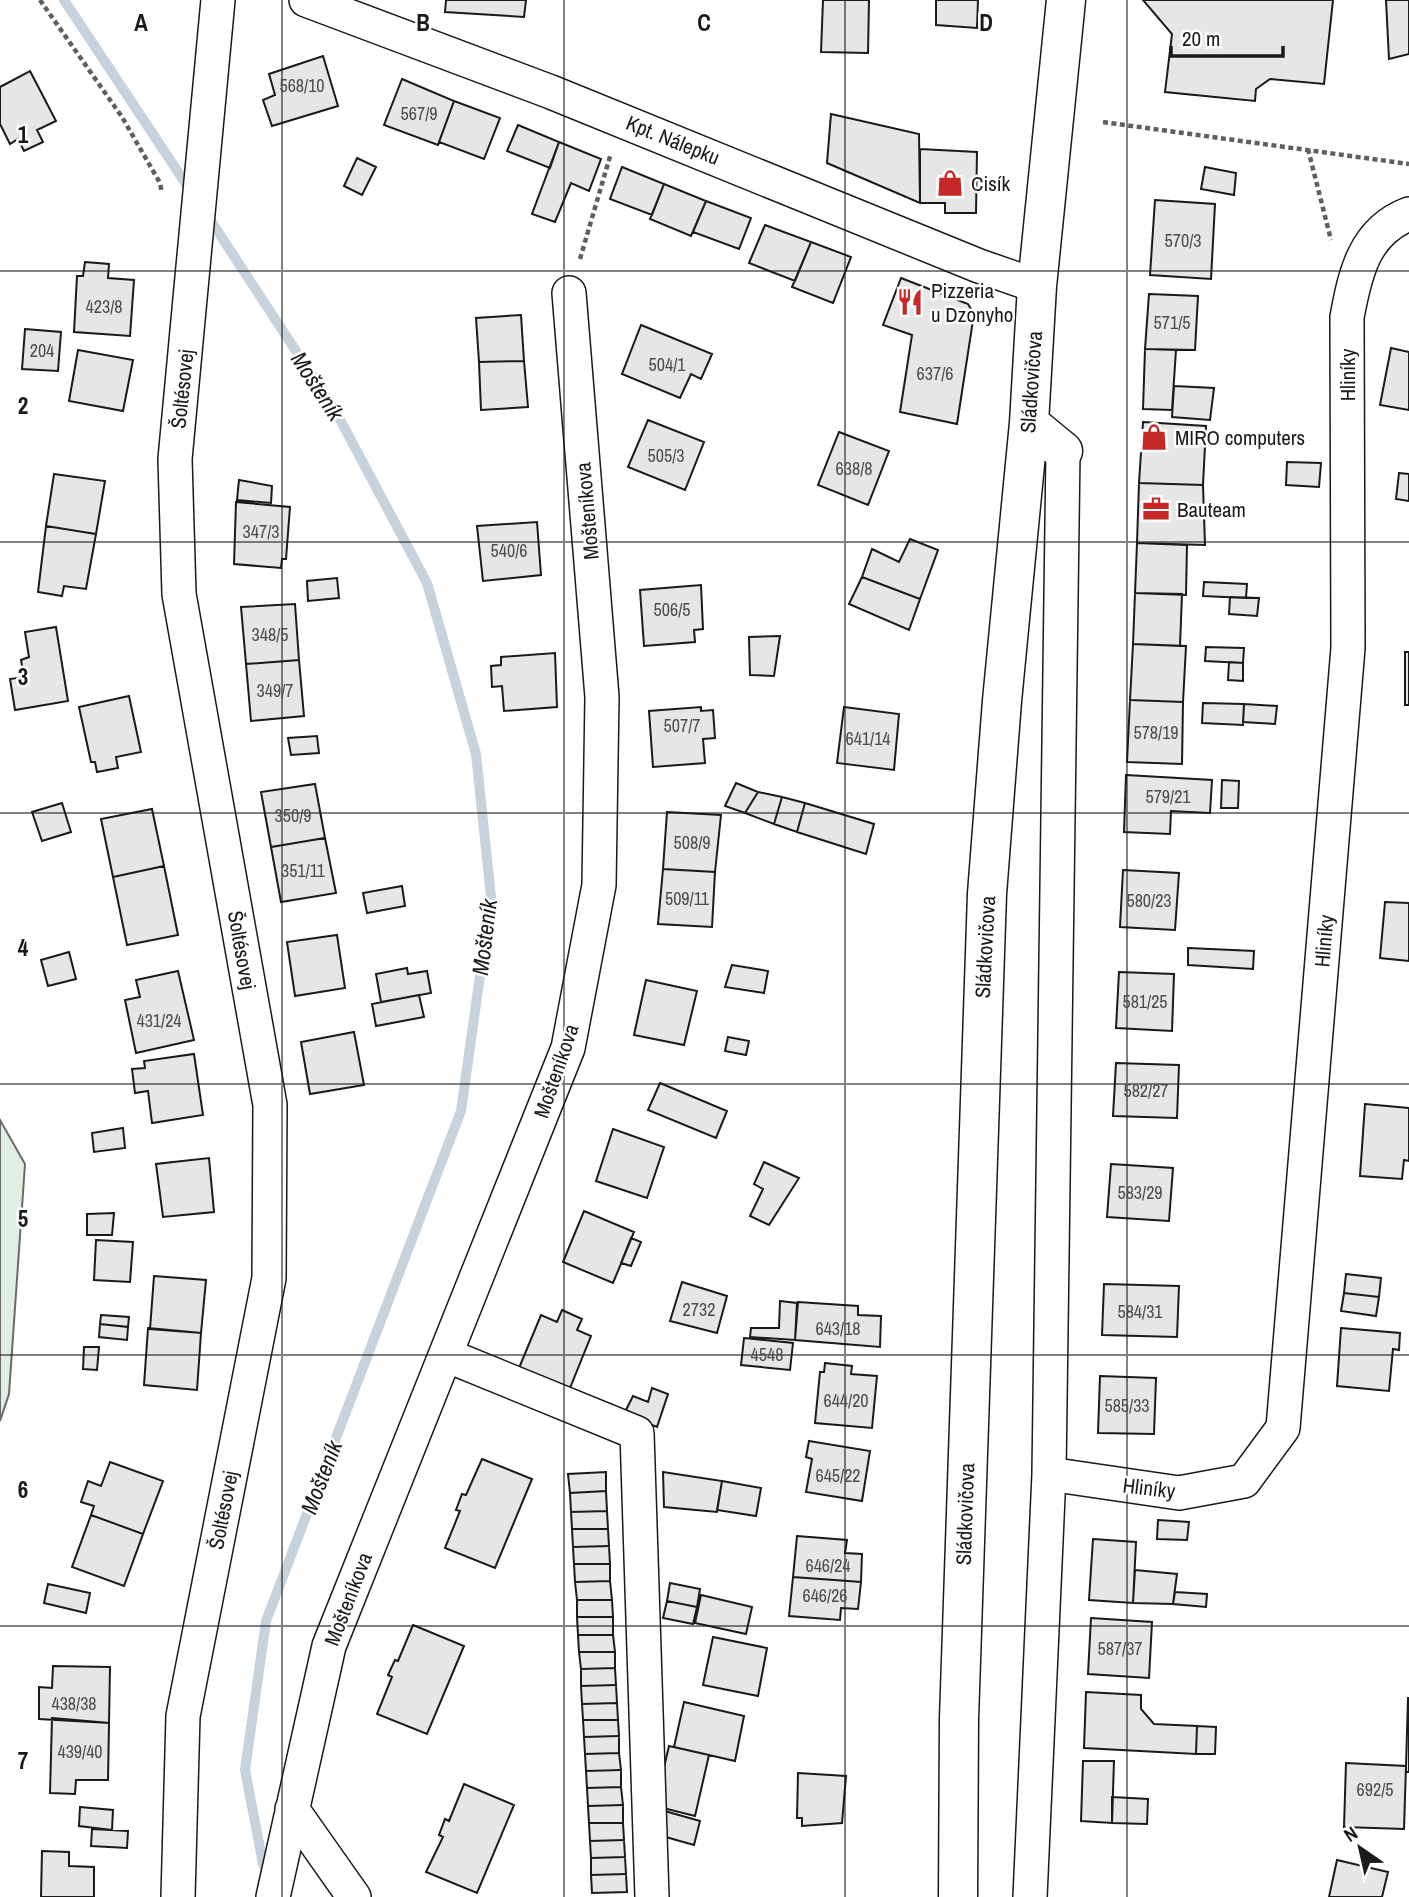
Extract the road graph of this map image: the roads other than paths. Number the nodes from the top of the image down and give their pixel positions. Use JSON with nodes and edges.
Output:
{"nodes":[{"id":1,"x":218,"y":0,"type":"edge"},
{"id":2,"x":306,"y":0,"type":"edge"},
{"id":3,"x":1066,"y":0,"type":"edge"},
{"id":4,"x":1409,"y":214,"type":"edge"},
{"id":5,"x":1037,"y":286,"type":"junction"},
{"id":6,"x":569,"y":293,"type":"road end"},
{"id":7,"x":1029,"y":423,"type":"junction"},
{"id":8,"x":1063,"y":451,"type":"joint"},
{"id":9,"x":446,"y":1354,"type":"junction"},
{"id":10,"x":1049,"y":1474,"type":"junction"},
{"id":11,"x":292,"y":1809,"type":"junction"},
{"id":12,"x":178,"y":1897,"type":"edge"},
{"id":13,"x":273,"y":1897,"type":"edge"},
{"id":14,"x":354,"y":1897,"type":"edge"},
{"id":15,"x":652,"y":1897,"type":"edge"},
{"id":16,"x":958,"y":1897,"type":"edge"},
{"id":17,"x":1030,"y":1897,"type":"edge"}],
"edges":[{"from":1,"to":12,"type":"street","name":"Šoltésovej"},
{"from":2,"to":5,"type":"street","name":"Kpt. Nálepku"},
{"from":3,"to":5,"type":"main road","name":"Sládkovičova"},
{"from":4,"to":10,"type":"street","name":"Hliníky"},
{"from":5,"to":7,"type":"main road","name":"Sládkovičova"},
{"from":6,"to":9,"type":"street","name":"Mošteníkova"},
{"from":7,"to":8,"type":"main road"},
{"from":7,"to":16,"type":"main road","name":"Sládkovičova"},
{"from":8,"to":10,"type":"street","name":"Sládkovičova"},
{"from":9,"to":11,"type":"street","name":"Mošteníkova"},
{"from":9,"to":15,"type":"street"},
{"from":10,"to":17,"type":"street","name":"Sládkovičova"},
{"from":11,"to":13,"type":"street","name":"Mošteníkova"},
{"from":11,"to":14,"type":"street"}]}
